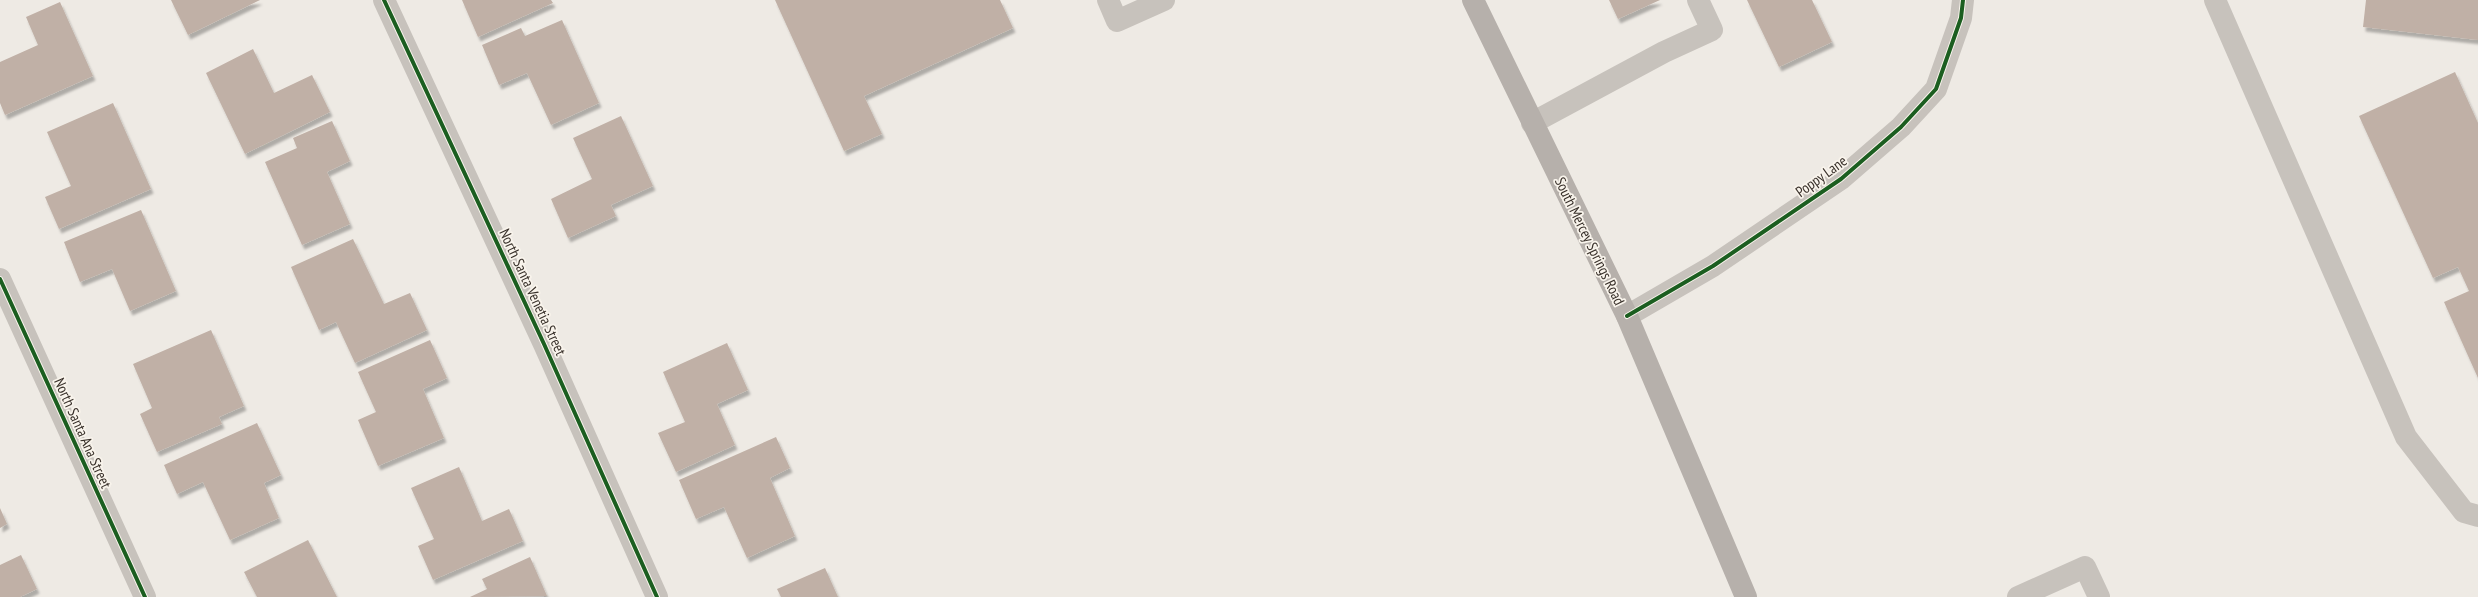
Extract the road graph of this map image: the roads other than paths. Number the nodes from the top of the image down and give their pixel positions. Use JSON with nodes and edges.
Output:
{"nodes":[{"id":1,"x":384,"y":0,"type":"edge"},
{"id":2,"x":1108,"y":0,"type":"edge"},
{"id":3,"x":1164,"y":0,"type":"edge"},
{"id":4,"x":1473,"y":0,"type":"edge"},
{"id":5,"x":1698,"y":0,"type":"edge"},
{"id":6,"x":1963,"y":0,"type":"edge"},
{"id":7,"x":2215,"y":0,"type":"edge"},
{"id":8,"x":1532,"y":123,"type":"junction"},
{"id":9,"x":0,"y":279,"type":"edge"},
{"id":10,"x":1627,"y":316,"type":"junction"},
{"id":11,"x":2478,"y":516,"type":"edge"},
{"id":12,"x":145,"y":597,"type":"edge"},
{"id":13,"x":657,"y":597,"type":"edge"},
{"id":14,"x":1746,"y":597,"type":"edge"},
{"id":15,"x":2018,"y":597,"type":"edge"},
{"id":16,"x":2099,"y":597,"type":"edge"}],
"edges":[{"from":1,"to":13,"type":"street","name":"North Santa Venetia Street"},
{"from":2,"to":3,"type":"street"},
{"from":4,"to":8,"type":"main road","name":"South Mercey Springs Road"},
{"from":5,"to":8,"type":"street"},
{"from":6,"to":10,"type":"street","name":"Poppy Lane"},
{"from":7,"to":11,"type":"street"},
{"from":8,"to":10,"type":"main road","name":"South Mercey Springs Road"},
{"from":9,"to":12,"type":"street","name":"North Santa Ana Street"},
{"from":10,"to":14,"type":"main road","name":"South Mercey Springs Road"},
{"from":15,"to":16,"type":"street"}]}
